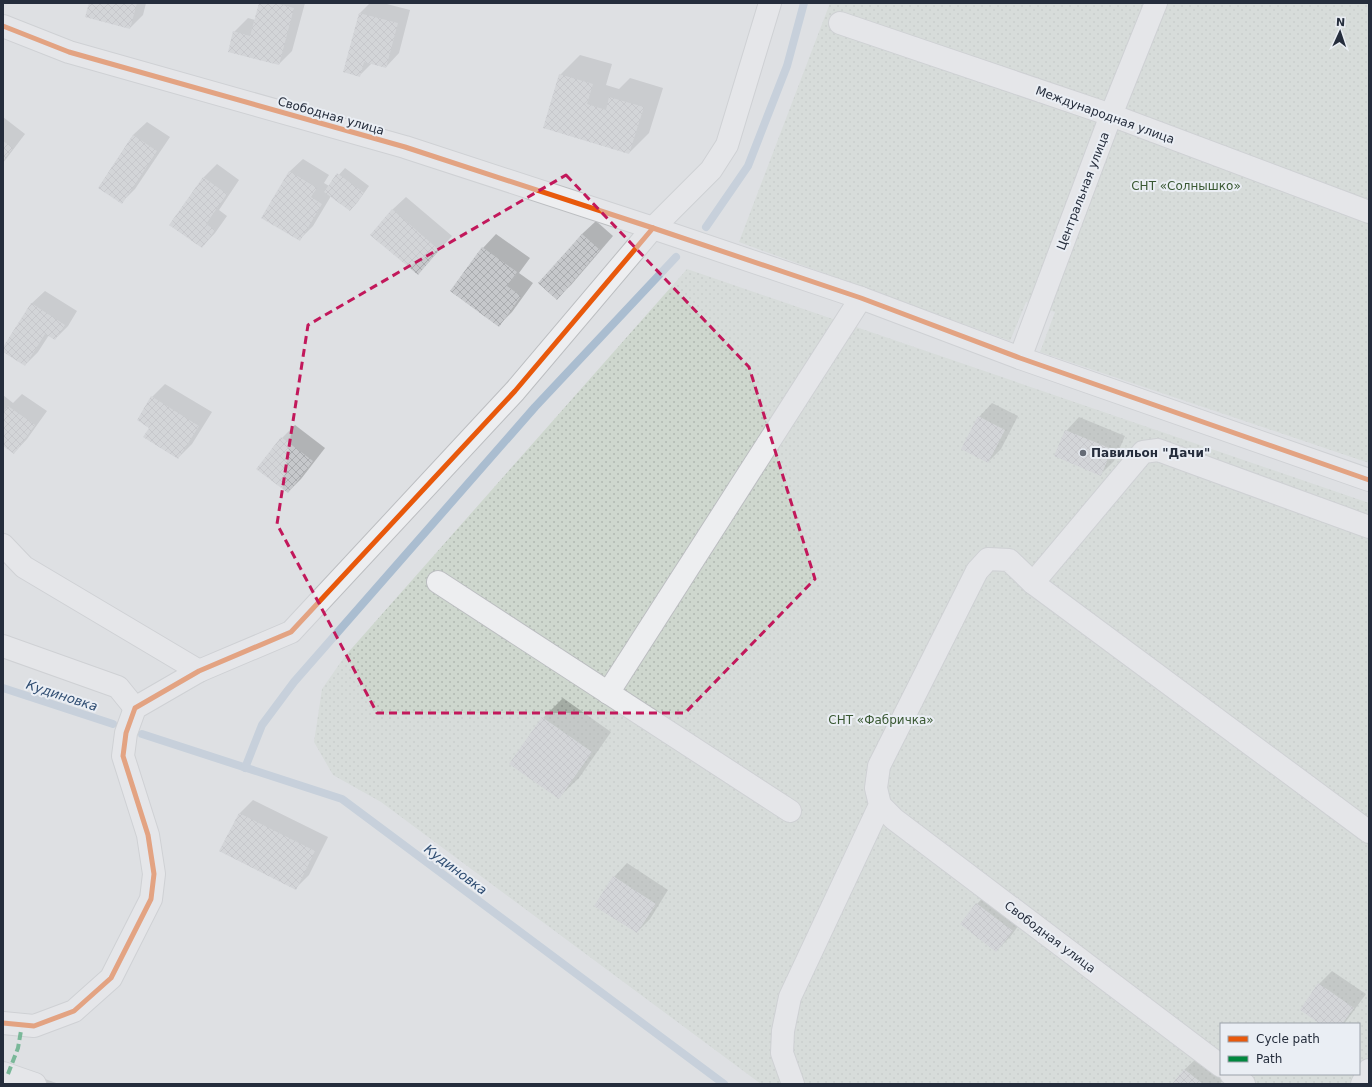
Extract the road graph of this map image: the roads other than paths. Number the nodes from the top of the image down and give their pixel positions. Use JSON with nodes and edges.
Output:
{"nodes":[{"id":1,"x":770,"y":3,"type":"edge"},
{"id":2,"x":1156,"y":3,"type":"edge"},
{"id":3,"x":840,"y":23,"type":"dead end"},
{"id":4,"x":3,"y":26,"type":"edge"},
{"id":5,"x":1111,"y":115,"type":"junction"},
{"id":6,"x":1369,"y":212,"type":"edge"},
{"id":7,"x":653,"y":228,"type":"junction"},
{"id":8,"x":861,"y":298,"type":"junction"},
{"id":9,"x":1020,"y":358,"type":"junction"},
{"id":10,"x":1369,"y":480,"type":"edge"},
{"id":11,"x":1369,"y":527,"type":"edge"},
{"id":12,"x":3,"y":545,"type":"edge"},
{"id":13,"x":438,"y":582,"type":"dead end"},
{"id":14,"x":1033,"y":583,"type":"junction"},
{"id":15,"x":3,"y":646,"type":"edge"},
{"id":16,"x":199,"y":671,"type":"junction"},
{"id":17,"x":608,"y":693,"type":"junction"},
{"id":18,"x":135,"y":708,"type":"junction"},
{"id":19,"x":880,"y":805,"type":"junction"},
{"id":20,"x":790,"y":811,"type":"dead end"},
{"id":21,"x":1369,"y":832,"type":"edge"},
{"id":22,"x":3,"y":1023,"type":"edge"},
{"id":23,"x":1220,"y":1065,"type":"edge"},
{"id":24,"x":1369,"y":1070,"type":"edge"},
{"id":25,"x":3,"y":1073,"type":"edge"},
{"id":26,"x":1232,"y":1075,"type":"edge"},
{"id":27,"x":35,"y":1084,"type":"edge"},
{"id":28,"x":792,"y":1084,"type":"edge"},
{"id":29,"x":1244,"y":1084,"type":"edge"},
{"id":30,"x":1362,"y":1084,"type":"edge"}],
"edges":[{"from":1,"to":7,"type":"street"},
{"from":2,"to":5,"type":"street","name":"Центральная улица"},
{"from":3,"to":5,"type":"street","name":"Международная улица"},
{"from":4,"to":7,"type":"street","name":"Свободная улица"},
{"from":5,"to":6,"type":"street","name":"Международная улица"},
{"from":5,"to":9,"type":"street","name":"Центральная улица"},
{"from":7,"to":8,"type":"street","name":"Свободная улица"},
{"from":7,"to":16,"type":"street"},
{"from":8,"to":9,"type":"street","name":"Свободная улица"},
{"from":8,"to":17,"type":"street"},
{"from":9,"to":10,"type":"street","name":"Свободная улица"},
{"from":11,"to":14,"type":"street"},
{"from":12,"to":16,"type":"street"},
{"from":13,"to":17,"type":"street"},
{"from":14,"to":19,"type":"street"},
{"from":14,"to":21,"type":"street"},
{"from":15,"to":18,"type":"street"},
{"from":16,"to":18,"type":"street"},
{"from":17,"to":20,"type":"street"},
{"from":18,"to":22,"type":"street"},
{"from":19,"to":23,"type":"street","name":"Свободная улица"},
{"from":19,"to":28,"type":"street"},
{"from":24,"to":30,"type":"street"},
{"from":25,"to":27,"type":"street"},
{"from":26,"to":29,"type":"street"}]}
